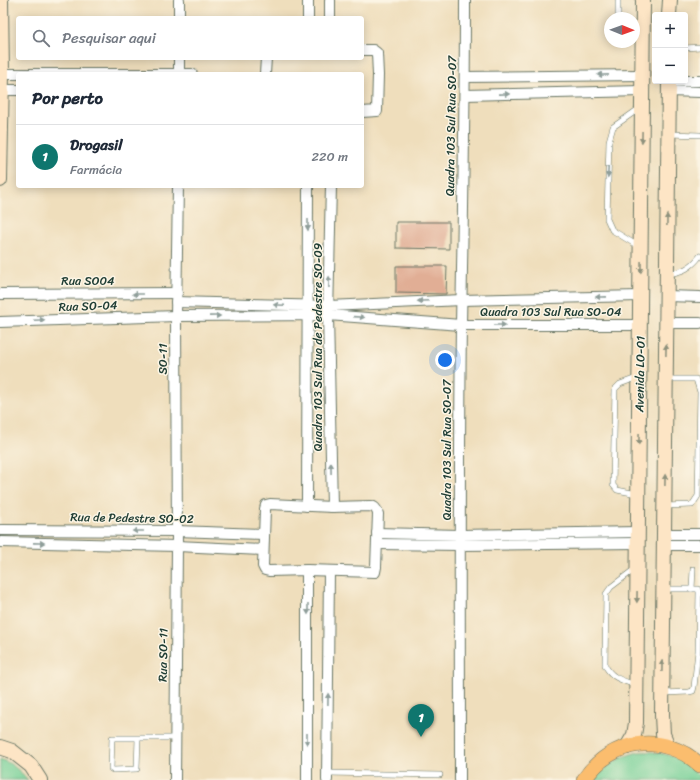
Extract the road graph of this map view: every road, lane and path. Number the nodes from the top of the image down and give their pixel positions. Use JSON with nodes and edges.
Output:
{"nodes":[{"id":1,"x":1,"y":0,"type":"edge"},
{"id":2,"x":179,"y":0,"type":"edge"},
{"id":3,"x":308,"y":0,"type":"edge"},
{"id":4,"x":330,"y":0,"type":"edge"},
{"id":5,"x":465,"y":0,"type":"edge"},
{"id":6,"x":618,"y":0,"type":"edge"},
{"id":7,"x":643,"y":0,"type":"edge"},
{"id":8,"x":670,"y":0,"type":"edge"},
{"id":9,"x":618,"y":12,"type":"edge"},
{"id":10,"x":669,"y":12,"type":"edge"},
{"id":11,"x":179,"y":16,"type":"edge"},
{"id":12,"x":308,"y":16,"type":"edge"},
{"id":13,"x":330,"y":16,"type":"edge"},
{"id":14,"x":700,"y":47,"type":"edge"},
{"id":15,"x":688,"y":48,"type":"edge"},
{"id":16,"x":364,"y":50,"type":"edge"},
{"id":17,"x":180,"y":60,"type":"edge"},
{"id":18,"x":266,"y":60,"type":"edge"},
{"id":19,"x":180,"y":72,"type":"edge"},
{"id":20,"x":265,"y":72,"type":"edge"},
{"id":21,"x":2,"y":74,"type":"junction"},
{"id":22,"x":16,"y":74,"type":"edge"},
{"id":23,"x":642,"y":75,"type":"junction"},
{"id":24,"x":465,"y":77,"type":"junction"},
{"id":25,"x":700,"y":81,"type":"edge"},
{"id":26,"x":669,"y":86,"type":"edge"},
{"id":27,"x":2,"y":90,"type":"junction"},
{"id":28,"x":16,"y":90,"type":"edge"},
{"id":29,"x":642,"y":91,"type":"junction"},
{"id":30,"x":700,"y":92,"type":"edge"},
{"id":31,"x":466,"y":95,"type":"junction"},
{"id":32,"x":642,"y":107,"type":"junction"},
{"id":33,"x":364,"y":112,"type":"edge"},
{"id":34,"x":668,"y":134,"type":"junction"},
{"id":35,"x":700,"y":135,"type":"edge"},
{"id":36,"x":0,"y":180,"type":"edge"},
{"id":37,"x":178,"y":188,"type":"edge"},
{"id":38,"x":308,"y":188,"type":"edge"},
{"id":39,"x":331,"y":188,"type":"edge"},
{"id":40,"x":641,"y":247,"type":"junction"},
{"id":41,"x":700,"y":256,"type":"edge"},
{"id":42,"x":667,"y":274,"type":"junction"},
{"id":43,"x":0,"y":294,"type":"edge"},
{"id":44,"x":640,"y":296,"type":"junction"},
{"id":45,"x":666,"y":296,"type":"junction"},
{"id":46,"x":700,"y":297,"type":"edge"},
{"id":47,"x":176,"y":298,"type":"junction"},
{"id":48,"x":462,"y":300,"type":"junction"},
{"id":49,"x":308,"y":310,"type":"junction"},
{"id":50,"x":329,"y":310,"type":"junction"},
{"id":51,"x":176,"y":316,"type":"junction"},
{"id":52,"x":0,"y":322,"type":"edge"},
{"id":53,"x":666,"y":323,"type":"junction"},
{"id":54,"x":700,"y":324,"type":"edge"},
{"id":55,"x":461,"y":325,"type":"junction"},
{"id":56,"x":640,"y":325,"type":"junction"},
{"id":57,"x":640,"y":376,"type":"junction"},
{"id":58,"x":666,"y":379,"type":"junction"},
{"id":59,"x":638,"y":494,"type":"junction"},
{"id":60,"x":307,"y":506,"type":"junction"},
{"id":61,"x":664,"y":506,"type":"junction"},
{"id":62,"x":332,"y":507,"type":"junction"},
{"id":63,"x":0,"y":530,"type":"edge"},
{"id":64,"x":176,"y":531,"type":"junction"},
{"id":65,"x":377,"y":533,"type":"junction"},
{"id":66,"x":264,"y":534,"type":"junction"},
{"id":67,"x":700,"y":534,"type":"edge"},
{"id":68,"x":638,"y":537,"type":"junction"},
{"id":69,"x":664,"y":539,"type":"junction"},
{"id":70,"x":460,"y":540,"type":"junction"},
{"id":71,"x":0,"y":542,"type":"edge"},
{"id":72,"x":377,"y":544,"type":"junction"},
{"id":73,"x":700,"y":545,"type":"edge"},
{"id":74,"x":177,"y":546,"type":"junction"},
{"id":75,"x":263,"y":550,"type":"junction"},
{"id":76,"x":638,"y":566,"type":"junction"},
{"id":77,"x":693,"y":569,"type":"dead end"},
{"id":78,"x":307,"y":570,"type":"junction"},
{"id":79,"x":329,"y":571,"type":"junction"},
{"id":80,"x":663,"y":589,"type":"junction"},
{"id":81,"x":692,"y":589,"type":"junction"},
{"id":82,"x":636,"y":685,"type":"junction"},
{"id":83,"x":662,"y":693,"type":"junction"},
{"id":84,"x":138,"y":738,"type":"junction"},
{"id":85,"x":175,"y":738,"type":"junction"},
{"id":86,"x":668,"y":746,"type":"junction"},
{"id":87,"x":0,"y":747,"type":"edge"},
{"id":88,"x":627,"y":747,"type":"junction"},
{"id":89,"x":700,"y":764,"type":"edge"},
{"id":90,"x":387,"y":773,"type":"junction"},
{"id":91,"x":440,"y":775,"type":"dead end"},
{"id":92,"x":327,"y":776,"type":"edge"},
{"id":93,"x":40,"y":780,"type":"edge"},
{"id":94,"x":174,"y":780,"type":"edge"},
{"id":95,"x":307,"y":780,"type":"edge"},
{"id":96,"x":387,"y":780,"type":"edge"},
{"id":97,"x":460,"y":780,"type":"edge"},
{"id":98,"x":584,"y":780,"type":"edge"}],
"edges":[{"from":1,"to":21,"type":"street"},
{"from":2,"to":11,"type":"street"},
{"from":3,"to":12,"type":"street"},
{"from":4,"to":13,"type":"street"},
{"from":5,"to":24,"type":"street","name":"Quadra 103 Sul Rua SO-07"},
{"from":6,"to":9,"type":"lane"},
{"from":7,"to":23,"type":"street","name":"Avenida LO-01"},
{"from":8,"to":10,"type":"street"},
{"from":14,"to":15,"type":"lane"},
{"from":16,"to":33,"type":"street"},
{"from":17,"to":19,"type":"street"},
{"from":18,"to":20,"type":"street"},
{"from":21,"to":22,"type":"street"},
{"from":21,"to":27,"type":"street"},
{"from":23,"to":24,"type":"street","one_way":true},
{"from":23,"to":29,"type":"street","name":"Avenida LO-01"},
{"from":24,"to":31,"type":"street","name":"Quadra 103 Sul Rua SO-07"},
{"from":25,"to":26,"type":"street"},
{"from":26,"to":30,"type":"street"},
{"from":26,"to":34,"type":"street"},
{"from":27,"to":28,"type":"street"},
{"from":27,"to":36,"type":"street"},
{"from":31,"to":29,"type":"street","one_way":true},
{"from":29,"to":32,"type":"street","name":"Avenida LO-01"},
{"from":31,"to":48,"type":"street","name":"Quadra 103 Sul Rua SO-07"},
{"from":32,"to":40,"type":"street","name":"Avenida LO-01","one_way":true},
{"from":32,"to":40,"type":"lane","one_way":true},
{"from":34,"to":35,"type":"lane"},
{"from":42,"to":34,"type":"street","one_way":true},
{"from":37,"to":47,"type":"street","name":"SO-11"},
{"from":38,"to":49,"type":"street","name":"Quadra 103 Sul Rua de Pedestre SO-09","one_way":true},
{"from":50,"to":39,"type":"street","name":"Quadra 103 Sul Rua de Pedestre SO-09","one_way":true},
{"from":40,"to":44,"type":"street","name":"Avenida LO-01","one_way":true},
{"from":41,"to":42,"type":"lane"},
{"from":42,"to":45,"type":"street"},
{"from":47,"to":43,"type":"street","name":"Rua SO04","one_way":true},
{"from":44,"to":48,"type":"street","name":"Quadra 103 Sul Rua SO-04","one_way":true},
{"from":44,"to":56,"type":"street","name":"Avenida LO-01"},
{"from":45,"to":46,"type":"street"},
{"from":45,"to":53,"type":"street"},
{"from":49,"to":47,"type":"street","name":"Rua SO04","one_way":true},
{"from":47,"to":51,"type":"street","name":"SO-11"},
{"from":48,"to":50,"type":"street","name":"Quadra 103 Sul Rua SO-04","one_way":true},
{"from":48,"to":55,"type":"street","name":"Quadra 103 Sul Rua SO-07"},
{"from":49,"to":50,"type":"street"},
{"from":51,"to":49,"type":"street","name":"Rua SO-04","one_way":true},
{"from":49,"to":60,"type":"street","name":"Quadra 103 Sul Rua de Pedestre SO-09"},
{"from":50,"to":55,"type":"street","name":"Quadra 103 Sul Rua SO-04","one_way":true},
{"from":62,"to":50,"type":"street","name":"Quadra 103 Sul Rua de Pedestre SO-09","one_way":true},
{"from":52,"to":51,"type":"street","name":"Rua SO-04","one_way":true},
{"from":51,"to":64,"type":"street","name":"SO-11"},
{"from":53,"to":54,"type":"street"},
{"from":58,"to":53,"type":"street","one_way":true},
{"from":55,"to":56,"type":"street","name":"Quadra 103 Sul Rua SO-04","one_way":true},
{"from":55,"to":70,"type":"street","name":"Quadra 103 Sul Rua SO-07"},
{"from":56,"to":57,"type":"street","name":"Avenida LO-01"},
{"from":57,"to":59,"type":"street","name":"Avenida LO-01","one_way":true},
{"from":57,"to":59,"type":"lane"},
{"from":61,"to":58,"type":"street","one_way":true},
{"from":58,"to":61,"type":"lane"},
{"from":59,"to":68,"type":"street","name":"Avenida LO-01"},
{"from":60,"to":62,"type":"street"},
{"from":60,"to":66,"type":"street"},
{"from":61,"to":69,"type":"street"},
{"from":62,"to":65,"type":"street"},
{"from":64,"to":63,"type":"street","name":"Rua de Pedestre SO-02","one_way":true},
{"from":64,"to":66,"type":"street","name":"Rua de Pedestre SO-02"},
{"from":64,"to":74,"type":"street","name":"Rua SO-11"},
{"from":65,"to":70,"type":"street"},
{"from":65,"to":72,"type":"street"},
{"from":66,"to":75,"type":"street"},
{"from":67,"to":69,"type":"street"},
{"from":68,"to":70,"type":"street"},
{"from":68,"to":76,"type":"street","name":"Avenida LO-01"},
{"from":69,"to":73,"type":"street"},
{"from":69,"to":80,"type":"street"},
{"from":70,"to":72,"type":"street"},
{"from":70,"to":97,"type":"street","name":"Quadra 103 Sul Rua SO-07"},
{"from":71,"to":74,"type":"street","one_way":true},
{"from":72,"to":79,"type":"street"},
{"from":74,"to":75,"type":"street"},
{"from":74,"to":85,"type":"street","name":"Rua SO-11"},
{"from":75,"to":78,"type":"street"},
{"from":76,"to":82,"type":"street","name":"Avenida LO-01","one_way":true},
{"from":76,"to":82,"type":"lane"},
{"from":77,"to":81,"type":"lane"},
{"from":78,"to":79,"type":"street"},
{"from":78,"to":95,"type":"street","one_way":true},
{"from":92,"to":79,"type":"street","one_way":true},
{"from":80,"to":81,"type":"lane"},
{"from":83,"to":80,"type":"street","one_way":true},
{"from":81,"to":83,"type":"lane"},
{"from":82,"to":88,"type":"street","name":"Avenida LO-01"},
{"from":83,"to":86,"type":"street"},
{"from":84,"to":84,"type":"lane"},
{"from":84,"to":85,"type":"lane"},
{"from":85,"to":94,"type":"street","name":"Rua SO-11"},
{"from":86,"to":88,"type":"main road"},
{"from":86,"to":89,"type":"main road"},
{"from":87,"to":93,"type":"street"},
{"from":88,"to":98,"type":"main road"},
{"from":90,"to":91,"type":"lane"},
{"from":90,"to":92,"type":"lane"},
{"from":90,"to":96,"type":"lane"}]}
